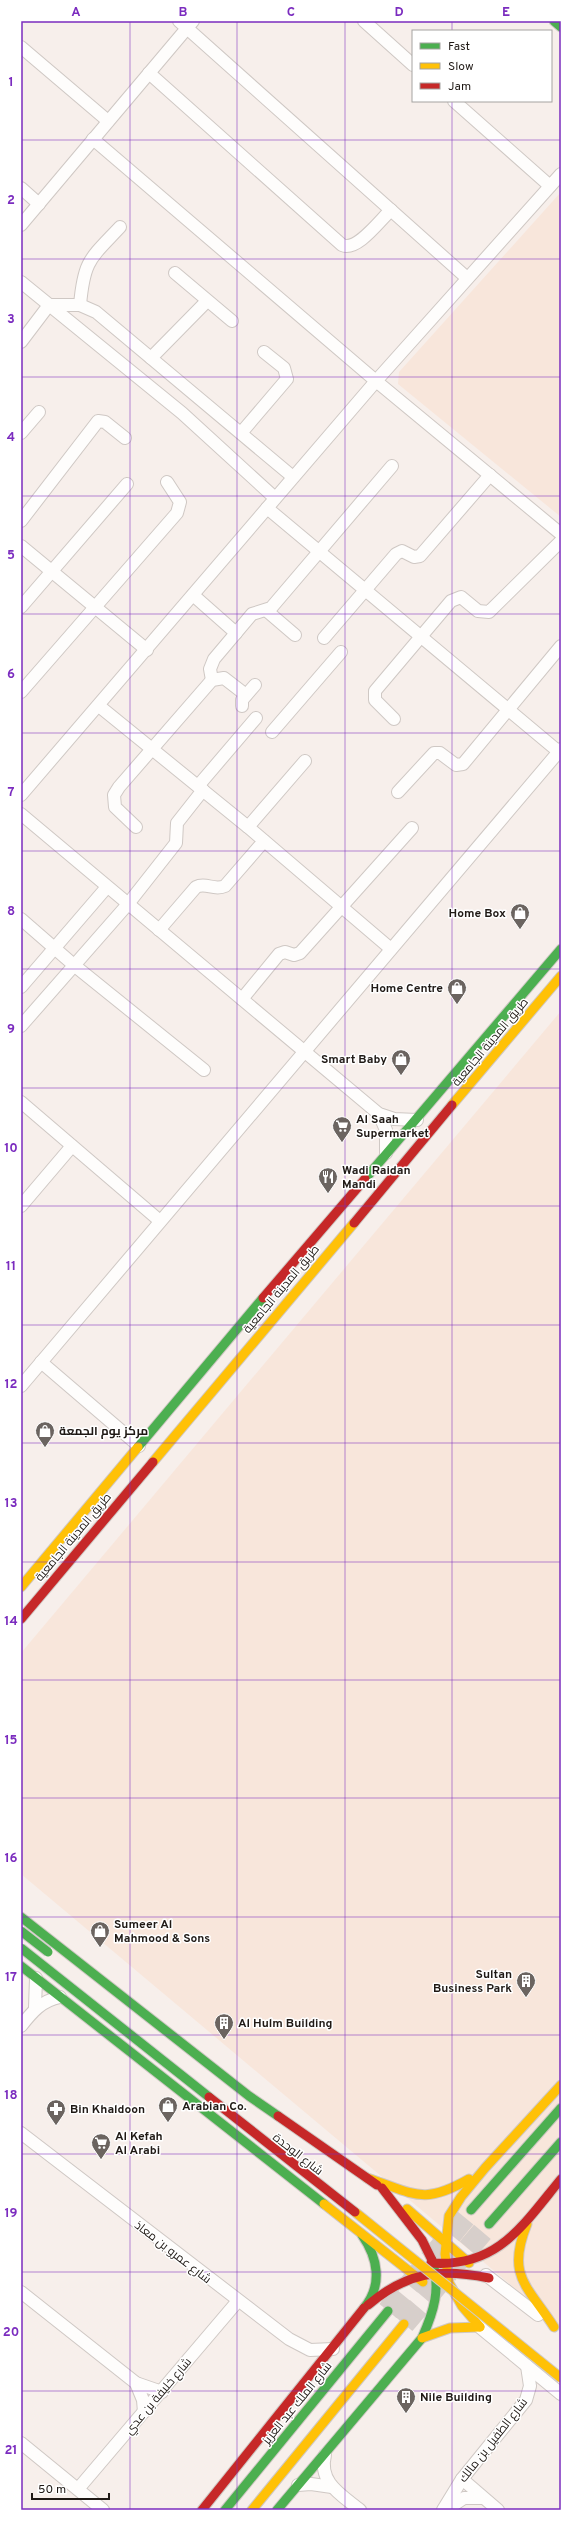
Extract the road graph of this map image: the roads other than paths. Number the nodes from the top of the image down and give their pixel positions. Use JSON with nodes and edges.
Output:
{"nodes":[{"id":1,"x":364,"y":21,"type":"edge"},
{"id":2,"x":554,"y":21,"type":"edge"},
{"id":3,"x":186,"y":23,"type":"edge"},
{"id":4,"x":561,"y":27,"type":"edge"},
{"id":5,"x":21,"y":47,"type":"edge"},
{"id":6,"x":412,"y":64,"type":"edge"},
{"id":7,"x":149,"y":73,"type":"junction"},
{"id":8,"x":455,"y":102,"type":"edge"},
{"id":9,"x":108,"y":121,"type":"junction"},
{"id":10,"x":93,"y":139,"type":"junction"},
{"id":11,"x":561,"y":174,"type":"edge"},
{"id":12,"x":550,"y":186,"type":"junction"},
{"id":13,"x":21,"y":188,"type":"edge"},
{"id":14,"x":39,"y":204,"type":"junction"},
{"id":15,"x":391,"y":210,"type":"junction"},
{"id":16,"x":21,"y":225,"type":"edge"},
{"id":17,"x":120,"y":227,"type":"dead end"},
{"id":18,"x":175,"y":273,"type":"dead end"},
{"id":19,"x":468,"y":278,"type":"junction"},
{"id":20,"x":21,"y":282,"type":"edge"},
{"id":21,"x":207,"y":301,"type":"junction"},
{"id":22,"x":49,"y":305,"type":"junction"},
{"id":23,"x":80,"y":305,"type":"junction"},
{"id":24,"x":232,"y":322,"type":"dead end"},
{"id":25,"x":21,"y":342,"type":"edge"},
{"id":26,"x":264,"y":352,"type":"dead end"},
{"id":27,"x":151,"y":358,"type":"junction"},
{"id":28,"x":376,"y":381,"type":"junction"},
{"id":29,"x":39,"y":412,"type":"dead end"},
{"id":30,"x":21,"y":433,"type":"edge"},
{"id":31,"x":241,"y":433,"type":"junction"},
{"id":32,"x":125,"y":438,"type":"dead end"},
{"id":33,"x":392,"y":466,"type":"dead end"},
{"id":34,"x":490,"y":475,"type":"junction"},
{"id":35,"x":293,"y":477,"type":"junction"},
{"id":36,"x":167,"y":482,"type":"dead end"},
{"id":37,"x":127,"y":484,"type":"dead end"},
{"id":38,"x":275,"y":498,"type":"junction"},
{"id":39,"x":267,"y":508,"type":"junction"},
{"id":40,"x":21,"y":521,"type":"edge"},
{"id":41,"x":561,"y":534,"type":"edge"},
{"id":42,"x":561,"y":541,"type":"edge"},
{"id":43,"x":21,"y":546,"type":"edge"},
{"id":44,"x":318,"y":551,"type":"junction"},
{"id":45,"x":52,"y":572,"type":"junction"},
{"id":46,"x":365,"y":590,"type":"junction"},
{"id":47,"x":193,"y":595,"type":"junction"},
{"id":48,"x":21,"y":607,"type":"edge"},
{"id":49,"x":95,"y":607,"type":"junction"},
{"id":50,"x":267,"y":611,"type":"junction"},
{"id":51,"x":236,"y":633,"type":"junction"},
{"id":52,"x":295,"y":635,"type":"dead end"},
{"id":53,"x":420,"y":636,"type":"junction"},
{"id":54,"x":324,"y":638,"type":"dead end"},
{"id":55,"x":561,"y":646,"type":"edge"},
{"id":56,"x":147,"y":650,"type":"junction"},
{"id":57,"x":341,"y":652,"type":"dead end"},
{"id":58,"x":212,"y":680,"type":"junction"},
{"id":59,"x":255,"y":685,"type":"dead end"},
{"id":60,"x":21,"y":692,"type":"edge"},
{"id":61,"x":99,"y":706,"type":"junction"},
{"id":62,"x":508,"y":710,"type":"junction"},
{"id":63,"x":256,"y":718,"type":"dead end"},
{"id":64,"x":394,"y":719,"type":"dead end"},
{"id":65,"x":272,"y":732,"type":"dead end"},
{"id":66,"x":152,"y":748,"type":"junction"},
{"id":67,"x":560,"y":751,"type":"edge"},
{"id":68,"x":305,"y":761,"type":"dead end"},
{"id":69,"x":201,"y":788,"type":"junction"},
{"id":70,"x":398,"y":792,"type":"dead end"},
{"id":71,"x":21,"y":795,"type":"edge"},
{"id":72,"x":21,"y":814,"type":"edge"},
{"id":73,"x":248,"y":826,"type":"junction"},
{"id":74,"x":136,"y":827,"type":"dead end"},
{"id":75,"x":412,"y":828,"type":"dead end"},
{"id":76,"x":264,"y":841,"type":"junction"},
{"id":77,"x":107,"y":887,"type":"junction"},
{"id":78,"x":128,"y":904,"type":"junction"},
{"id":79,"x":341,"y":907,"type":"junction"},
{"id":80,"x":21,"y":919,"type":"edge"},
{"id":81,"x":159,"y":930,"type":"junction"},
{"id":82,"x":54,"y":948,"type":"junction"},
{"id":83,"x":391,"y":949,"type":"junction"},
{"id":84,"x":561,"y":949,"type":"edge"},
{"id":85,"x":74,"y":966,"type":"junction"},
{"id":86,"x":561,"y":976,"type":"edge"},
{"id":87,"x":21,"y":987,"type":"edge"},
{"id":88,"x":242,"y":999,"type":"junction"},
{"id":89,"x":21,"y":1026,"type":"edge"},
{"id":90,"x":306,"y":1052,"type":"junction"},
{"id":91,"x":204,"y":1070,"type":"dead end"},
{"id":92,"x":21,"y":1102,"type":"edge"},
{"id":93,"x":379,"y":1114,"type":"junction"},
{"id":94,"x":417,"y":1120,"type":"junction"},
{"id":95,"x":72,"y":1146,"type":"junction"},
{"id":96,"x":386,"y":1156,"type":"junction"},
{"id":97,"x":21,"y":1206,"type":"edge"},
{"id":98,"x":160,"y":1221,"type":"junction"},
{"id":99,"x":41,"y":1362,"type":"junction"},
{"id":100,"x":21,"y":1386,"type":"edge"},
{"id":101,"x":139,"y":1446,"type":"junction"},
{"id":102,"x":21,"y":1587,"type":"edge"},
{"id":103,"x":21,"y":1619,"type":"edge"},
{"id":104,"x":21,"y":1917,"type":"edge"},
{"id":105,"x":21,"y":1930,"type":"edge"},
{"id":106,"x":21,"y":1948,"type":"edge"},
{"id":107,"x":58,"y":1960,"type":"dead end"},
{"id":108,"x":21,"y":1966,"type":"edge"},
{"id":109,"x":36,"y":1978,"type":"junction"},
{"id":110,"x":60,"y":1997,"type":"junction"},
{"id":111,"x":35,"y":2008,"type":"junction"},
{"id":112,"x":21,"y":2026,"type":"edge"},
{"id":113,"x":561,"y":2085,"type":"edge"},
{"id":114,"x":561,"y":2108,"type":"edge"},
{"id":115,"x":21,"y":2133,"type":"edge"},
{"id":116,"x":561,"y":2142,"type":"edge"},
{"id":117,"x":485,"y":2168,"type":"junction"},
{"id":118,"x":367,"y":2178,"type":"junction"},
{"id":119,"x":561,"y":2178,"type":"edge"},
{"id":120,"x":382,"y":2188,"type":"junction"},
{"id":121,"x":471,"y":2210,"type":"tunnel mouth"},
{"id":122,"x":532,"y":2212,"type":"junction"},
{"id":123,"x":489,"y":2224,"type":"tunnel mouth"},
{"id":124,"x":448,"y":2226,"type":"junction"},
{"id":125,"x":404,"y":2233,"type":"dead end"},
{"id":126,"x":362,"y":2235,"type":"junction"},
{"id":127,"x":445,"y":2242,"type":"junction"},
{"id":128,"x":484,"y":2257,"type":"junction"},
{"id":129,"x":469,"y":2262,"type":"junction"},
{"id":130,"x":441,"y":2268,"type":"junction"},
{"id":131,"x":415,"y":2275,"type":"junction"},
{"id":132,"x":489,"y":2278,"type":"junction"},
{"id":133,"x":399,"y":2282,"type":"junction"},
{"id":134,"x":471,"y":2286,"type":"dead end"},
{"id":135,"x":21,"y":2292,"type":"edge"},
{"id":136,"x":437,"y":2294,"type":"junction"},
{"id":137,"x":237,"y":2302,"type":"junction"},
{"id":138,"x":366,"y":2307,"type":"junction"},
{"id":139,"x":434,"y":2308,"type":"junction"},
{"id":140,"x":388,"y":2311,"type":"tunnel mouth"},
{"id":141,"x":404,"y":2324,"type":"tunnel mouth"},
{"id":142,"x":480,"y":2327,"type":"junction"},
{"id":143,"x":557,"y":2329,"type":"edge"},
{"id":144,"x":422,"y":2338,"type":"junction"},
{"id":145,"x":334,"y":2348,"type":"junction"},
{"id":146,"x":527,"y":2366,"type":"junction"},
{"id":147,"x":561,"y":2378,"type":"edge"},
{"id":148,"x":136,"y":2383,"type":"junction"},
{"id":149,"x":162,"y":2392,"type":"junction"},
{"id":150,"x":561,"y":2394,"type":"edge"},
{"id":151,"x":144,"y":2412,"type":"junction"},
{"id":152,"x":21,"y":2443,"type":"edge"},
{"id":153,"x":326,"y":2452,"type":"junction"},
{"id":154,"x":462,"y":2479,"type":"junction"},
{"id":155,"x":298,"y":2485,"type":"junction"},
{"id":156,"x":332,"y":2487,"type":"junction"},
{"id":157,"x":78,"y":2489,"type":"junction"},
{"id":158,"x":482,"y":2498,"type":"junction"},
{"id":159,"x":102,"y":2510,"type":"edge"},
{"id":160,"x":202,"y":2510,"type":"edge"},
{"id":161,"x":225,"y":2510,"type":"edge"},
{"id":162,"x":252,"y":2510,"type":"edge"},
{"id":163,"x":277,"y":2510,"type":"edge"},
{"id":164,"x":360,"y":2510,"type":"edge"},
{"id":165,"x":443,"y":2510,"type":"edge"},
{"id":166,"x":446,"y":2510,"type":"edge"},
{"id":167,"x":498,"y":2510,"type":"edge"}],
"edges":[{"from":1,"to":6,"type":"street"},
{"from":2,"to":4,"type":"main road"},
{"from":3,"to":7,"type":"street"},
{"from":3,"to":15,"type":"street"},
{"from":5,"to":9,"type":"street"},
{"from":7,"to":9,"type":"street"},
{"from":7,"to":15,"type":"street"},
{"from":8,"to":12,"type":"street"},
{"from":9,"to":10,"type":"street"},
{"from":10,"to":14,"type":"street"},
{"from":10,"to":28,"type":"street"},
{"from":11,"to":12,"type":"street"},
{"from":12,"to":19,"type":"street"},
{"from":13,"to":14,"type":"street"},
{"from":14,"to":16,"type":"street"},
{"from":15,"to":19,"type":"street"},
{"from":17,"to":23,"type":"street"},
{"from":18,"to":21,"type":"street"},
{"from":19,"to":28,"type":"street"},
{"from":20,"to":22,"type":"street"},
{"from":21,"to":24,"type":"street"},
{"from":21,"to":27,"type":"street"},
{"from":22,"to":23,"type":"street"},
{"from":22,"to":25,"type":"street"},
{"from":22,"to":38,"type":"street"},
{"from":23,"to":27,"type":"street"},
{"from":26,"to":31,"type":"street"},
{"from":27,"to":31,"type":"street"},
{"from":28,"to":34,"type":"street"},
{"from":28,"to":35,"type":"street"},
{"from":29,"to":30,"type":"street"},
{"from":31,"to":35,"type":"street"},
{"from":32,"to":40,"type":"street"},
{"from":33,"to":44,"type":"street"},
{"from":34,"to":41,"type":"street"},
{"from":34,"to":46,"type":"street"},
{"from":35,"to":38,"type":"street"},
{"from":36,"to":49,"type":"street"},
{"from":37,"to":45,"type":"street"},
{"from":38,"to":39,"type":"street"},
{"from":39,"to":44,"type":"street"},
{"from":39,"to":47,"type":"street"},
{"from":42,"to":53,"type":"street"},
{"from":43,"to":45,"type":"street"},
{"from":44,"to":46,"type":"street"},
{"from":44,"to":50,"type":"street"},
{"from":45,"to":48,"type":"street"},
{"from":45,"to":49,"type":"street"},
{"from":46,"to":53,"type":"street"},
{"from":46,"to":54,"type":"street"},
{"from":47,"to":51,"type":"street"},
{"from":47,"to":56,"type":"street"},
{"from":49,"to":56,"type":"street"},
{"from":49,"to":60,"type":"street"},
{"from":50,"to":51,"type":"street"},
{"from":50,"to":52,"type":"street"},
{"from":51,"to":58,"type":"street"},
{"from":53,"to":62,"type":"street"},
{"from":53,"to":64,"type":"street"},
{"from":55,"to":62,"type":"street"},
{"from":56,"to":61,"type":"street"},
{"from":57,"to":65,"type":"street"},
{"from":58,"to":59,"type":"street"},
{"from":58,"to":66,"type":"street"},
{"from":61,"to":66,"type":"street"},
{"from":61,"to":71,"type":"street"},
{"from":62,"to":67,"type":"street"},
{"from":62,"to":70,"type":"street"},
{"from":63,"to":69,"type":"street"},
{"from":66,"to":69,"type":"street"},
{"from":66,"to":74,"type":"street"},
{"from":67,"to":83,"type":"street"},
{"from":68,"to":73,"type":"street"},
{"from":69,"to":73,"type":"street"},
{"from":69,"to":78,"type":"street"},
{"from":72,"to":77,"type":"street"},
{"from":73,"to":76,"type":"street"},
{"from":75,"to":79,"type":"street"},
{"from":76,"to":79,"type":"street"},
{"from":76,"to":81,"type":"street"},
{"from":77,"to":78,"type":"street"},
{"from":77,"to":82,"type":"street"},
{"from":78,"to":81,"type":"street"},
{"from":78,"to":85,"type":"street"},
{"from":79,"to":83,"type":"street"},
{"from":79,"to":88,"type":"street"},
{"from":80,"to":82,"type":"street"},
{"from":81,"to":88,"type":"street"},
{"from":82,"to":85,"type":"street"},
{"from":82,"to":87,"type":"street"},
{"from":83,"to":90,"type":"street"},
{"from":84,"to":94,"type":"main road","name":"طريق المدينة الجامعية"},
{"from":85,"to":89,"type":"street"},
{"from":85,"to":91,"type":"street"},
{"from":86,"to":103,"type":"main road","name":"طريق المدينة الجامعية"},
{"from":88,"to":90,"type":"street"},
{"from":90,"to":93,"type":"street"},
{"from":90,"to":98,"type":"street"},
{"from":92,"to":95,"type":"street"},
{"from":93,"to":94,"type":"street"},
{"from":93,"to":96,"type":"street"},
{"from":94,"to":96,"type":"main road","name":"طريق المدينة الجامعية"},
{"from":95,"to":97,"type":"street"},
{"from":95,"to":98,"type":"street"},
{"from":96,"to":101,"type":"main road","name":"طريق المدينة الجامعية"},
{"from":98,"to":99,"type":"street"},
{"from":99,"to":100,"type":"street"},
{"from":99,"to":101,"type":"street"},
{"from":101,"to":102,"type":"main road","name":"طريق المدينة الجامعية"},
{"from":104,"to":118,"type":"main road"},
{"from":105,"to":107,"type":"main road","bridge":true},
{"from":106,"to":147,"type":"main road","name":"شارع الوحدة","bridge":true},
{"from":108,"to":109,"type":"main road"},
{"from":109,"to":110,"type":"main road"},
{"from":109,"to":111,"type":"street"},
{"from":110,"to":111,"type":"street"},
{"from":110,"to":126,"type":"main road"},
{"from":111,"to":112,"type":"street"},
{"from":113,"to":117,"type":"main road"},
{"from":114,"to":121,"type":"main road"},
{"from":115,"to":137,"type":"street","name":"شارع عمرو بن معاذ"},
{"from":116,"to":123,"type":"main road"},
{"from":117,"to":118,"type":"main road"},
{"from":117,"to":124,"type":"main road"},
{"from":118,"to":120,"type":"main road"},
{"from":119,"to":122,"type":"main road"},
{"from":120,"to":127,"type":"main road"},
{"from":120,"to":130,"type":"main road"},
{"from":122,"to":128,"type":"main road"},
{"from":122,"to":143,"type":"main road"},
{"from":124,"to":127,"type":"main road"},
{"from":124,"to":128,"type":"main road"},
{"from":125,"to":134,"type":"main road"},
{"from":126,"to":130,"type":"main road"},
{"from":126,"to":131,"type":"main road"},
{"from":126,"to":138,"type":"main road"},
{"from":127,"to":129,"type":"main road"},
{"from":127,"to":130,"type":"main road"},
{"from":128,"to":129,"type":"main road"},
{"from":129,"to":130,"type":"main road"},
{"from":129,"to":132,"type":"street"},
{"from":130,"to":131,"type":"main road"},
{"from":130,"to":132,"type":"main road"},
{"from":130,"to":136,"type":"main road"},
{"from":130,"to":142,"type":"main road"},
{"from":131,"to":133,"type":"main road"},
{"from":131,"to":136,"type":"main road"},
{"from":132,"to":143,"type":"street"},
{"from":133,"to":138,"type":"main road"},
{"from":133,"to":139,"type":"main road"},
{"from":135,"to":148,"type":"street"},
{"from":136,"to":139,"type":"main road"},
{"from":136,"to":142,"type":"street"},
{"from":137,"to":145,"type":"street","name":"شارع عمرو بن معاذ"},
{"from":137,"to":149,"type":"street","name":"شارع خليفة بن عدي"},
{"from":138,"to":145,"type":"main road"},
{"from":139,"to":144,"type":"main road"},
{"from":140,"to":161,"type":"main road","name":"شارع الملك عبد العزيز"},
{"from":141,"to":162,"type":"main road"},
{"from":142,"to":144,"type":"main road"},
{"from":142,"to":146,"type":"street"},
{"from":144,"to":153,"type":"main road"},
{"from":145,"to":160,"type":"main road"},
{"from":146,"to":150,"type":"street"},
{"from":146,"to":154,"type":"street","name":"شارع الطفيل بن مالك"},
{"from":148,"to":149,"type":"street"},
{"from":148,"to":151,"type":"street"},
{"from":149,"to":151,"type":"street","name":"شارع خليفة بن عدي"},
{"from":151,"to":157,"type":"street","name":"شارع خليفة بن عدي"},
{"from":152,"to":157,"type":"street"},
{"from":153,"to":155,"type":"main road"},
{"from":153,"to":156,"type":"street"},
{"from":154,"to":158,"type":"street"},
{"from":154,"to":165,"type":"street","name":"شارع الطفيل بن مالك"},
{"from":155,"to":156,"type":"street"},
{"from":155,"to":163,"type":"main road"},
{"from":156,"to":164,"type":"street"},
{"from":157,"to":159,"type":"street"},
{"from":158,"to":166,"type":"street"},
{"from":158,"to":167,"type":"street"}]}
